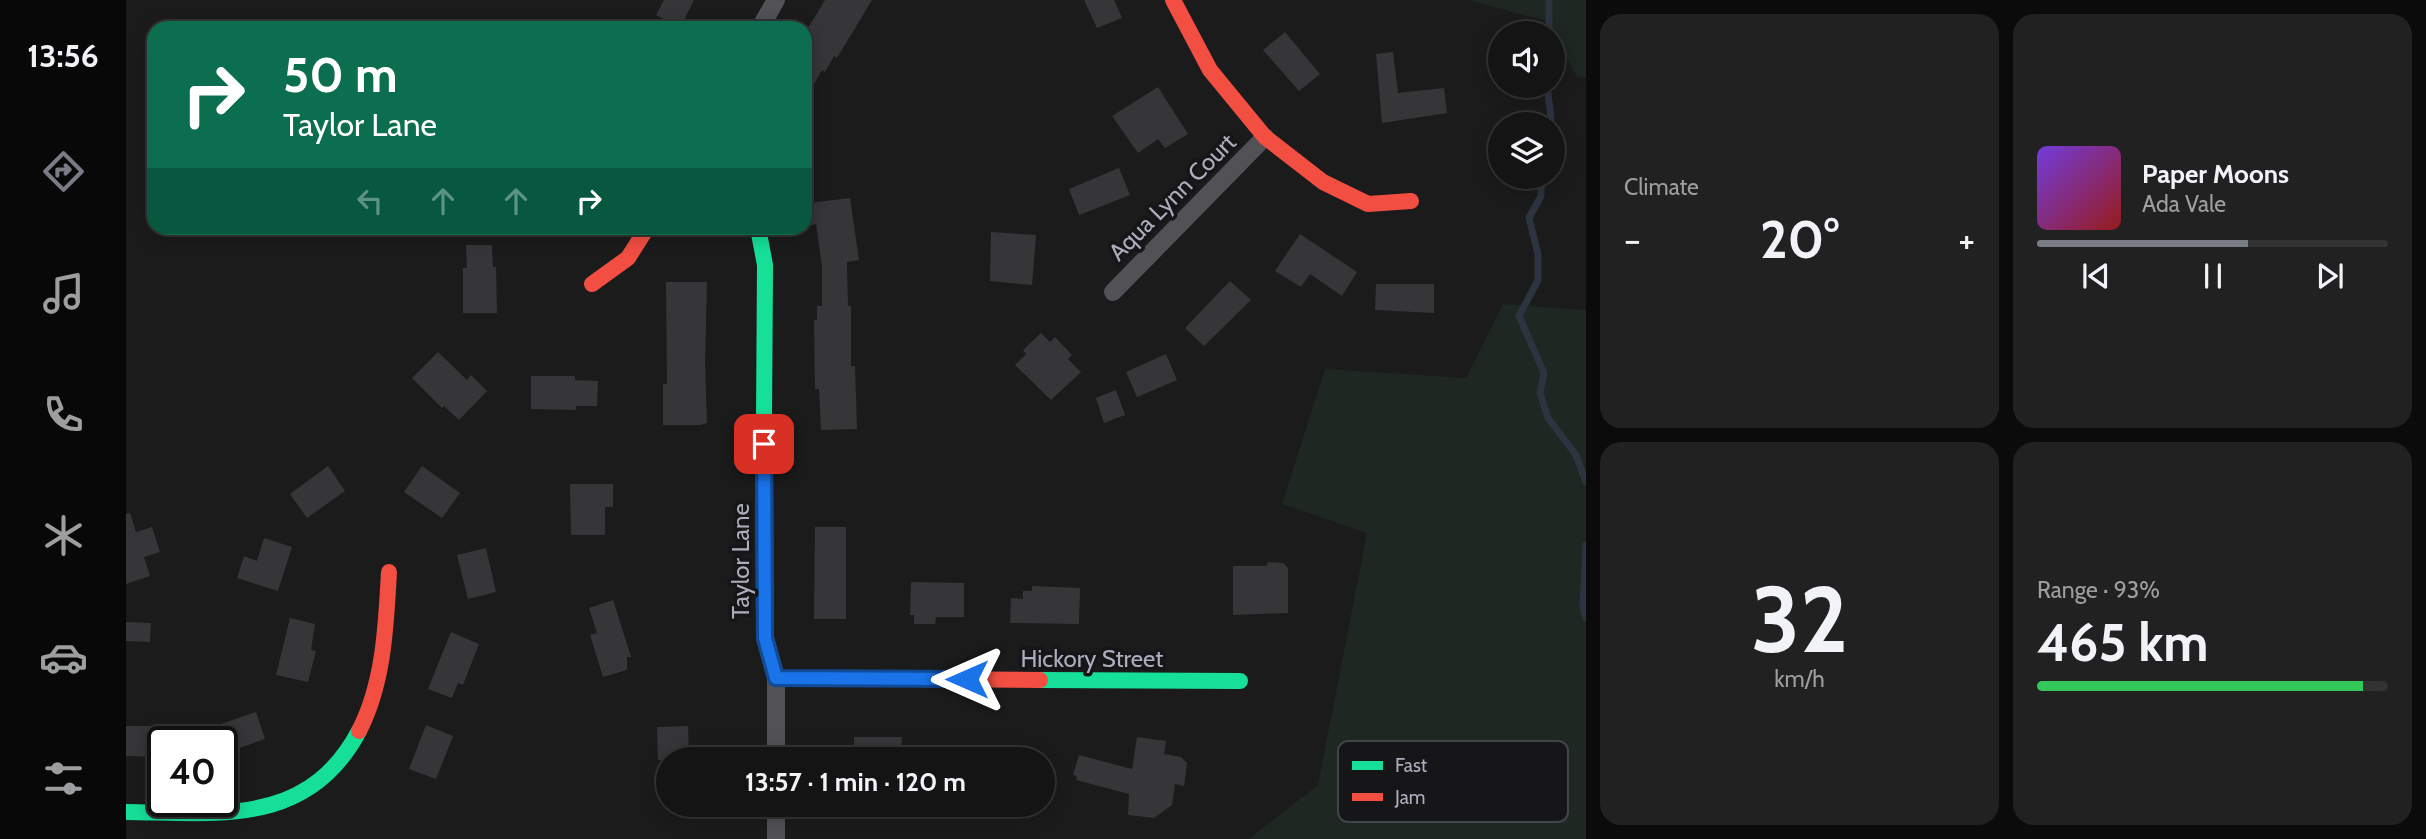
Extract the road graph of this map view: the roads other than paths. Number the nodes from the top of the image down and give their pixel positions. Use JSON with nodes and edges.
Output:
{"nodes":[{"id":1,"x":776,"y":0,"type":"edge"},
{"id":2,"x":1173,"y":0,"type":"edge"},
{"id":3,"x":764,"y":21,"type":"edge"},
{"id":4,"x":1265,"y":137,"type":"junction"},
{"id":5,"x":1411,"y":201,"type":"dead end"},
{"id":6,"x":643,"y":235,"type":"edge"},
{"id":7,"x":759,"y":235,"type":"edge"},
{"id":8,"x":592,"y":284,"type":"dead end"},
{"id":9,"x":1113,"y":292,"type":"dead end"},
{"id":10,"x":764,"y":419,"type":"dead end"},
{"id":11,"x":764,"y":444,"type":"dead end"},
{"id":12,"x":389,"y":572,"type":"dead end"},
{"id":13,"x":776,"y":678,"type":"junction"},
{"id":14,"x":1240,"y":681,"type":"dead end"},
{"id":15,"x":776,"y":747,"type":"edge"},
{"id":16,"x":126,"y":811,"type":"edge"},
{"id":17,"x":776,"y":817,"type":"edge"},
{"id":18,"x":776,"y":839,"type":"edge"}],
"edges":[{"from":1,"to":3,"type":"street"},
{"from":2,"to":4,"type":"street"},
{"from":4,"to":5,"type":"street"},
{"from":4,"to":9,"type":"street","name":"Aqua Lynn Court"},
{"from":6,"to":8,"type":"street"},
{"from":7,"to":10,"type":"street"},
{"from":11,"to":13,"type":"street","name":"Taylor Lane"},
{"from":12,"to":16,"type":"street"},
{"from":13,"to":14,"type":"street","name":"Hickory Street"},
{"from":13,"to":15,"type":"street","name":"Taylor Lane"},
{"from":17,"to":18,"type":"street"}]}
